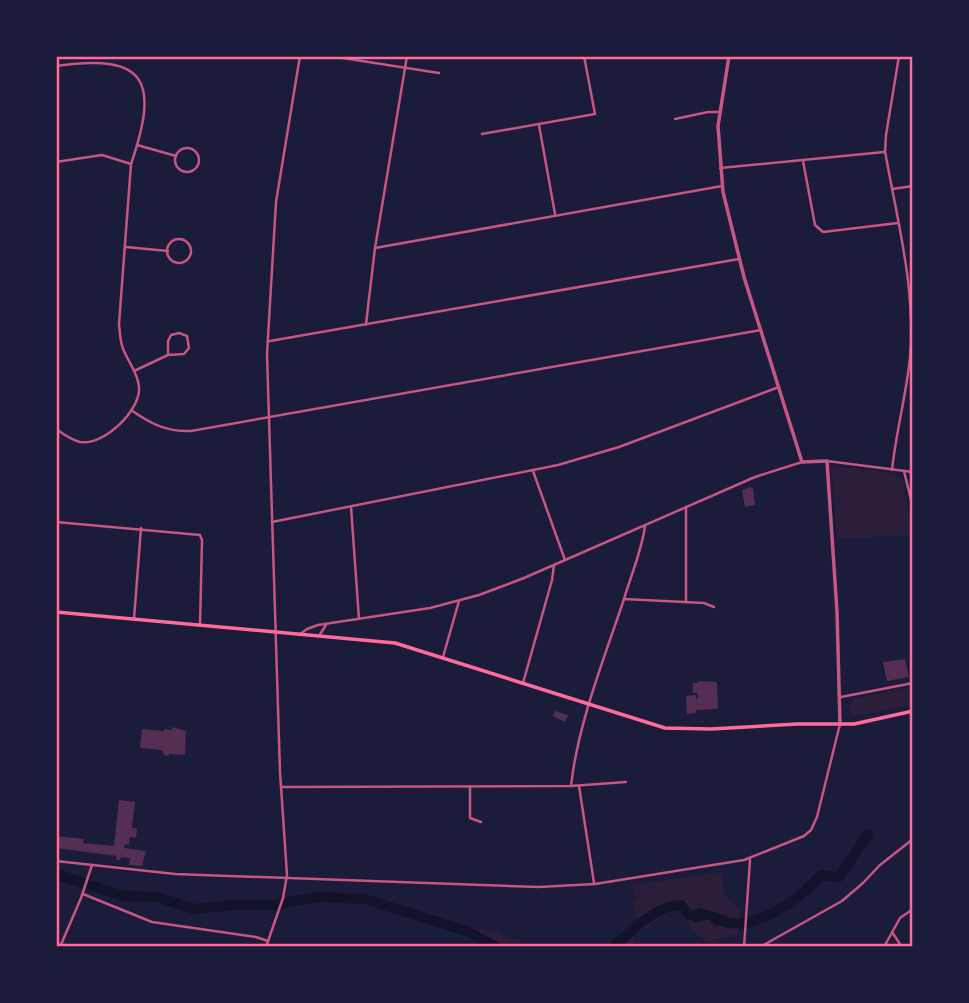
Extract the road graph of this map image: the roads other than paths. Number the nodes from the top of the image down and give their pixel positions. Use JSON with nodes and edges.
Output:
{"nodes":[{"id":1,"x":88,"y":56,"type":"edge"},
{"id":2,"x":300,"y":56,"type":"edge"},
{"id":3,"x":330,"y":56,"type":"edge"},
{"id":4,"x":407,"y":56,"type":"edge"},
{"id":5,"x":584,"y":56,"type":"edge"},
{"id":6,"x":729,"y":56,"type":"edge"},
{"id":7,"x":899,"y":56,"type":"edge"},
{"id":8,"x":86,"y":62,"type":"junction"},
{"id":9,"x":56,"y":66,"type":"edge"},
{"id":10,"x":405,"y":67,"type":"junction"},
{"id":11,"x":439,"y":73,"type":"dead end"},
{"id":12,"x":719,"y":112,"type":"junction"},
{"id":13,"x":675,"y":118,"type":"dead end"},
{"id":14,"x":539,"y":125,"type":"junction"},
{"id":15,"x":482,"y":134,"type":"dead end"},
{"id":16,"x":137,"y":145,"type":"junction"},
{"id":17,"x":885,"y":151,"type":"junction"},
{"id":18,"x":176,"y":156,"type":"junction"},
{"id":19,"x":803,"y":161,"type":"junction"},
{"id":20,"x":56,"y":162,"type":"edge"},
{"id":21,"x":131,"y":164,"type":"junction"},
{"id":22,"x":720,"y":168,"type":"junction"},
{"id":23,"x":722,"y":186,"type":"junction"},
{"id":24,"x":913,"y":186,"type":"edge"},
{"id":25,"x":891,"y":189,"type":"junction"},
{"id":26,"x":555,"y":214,"type":"junction"},
{"id":27,"x":898,"y":223,"type":"junction"},
{"id":28,"x":124,"y":247,"type":"junction"},
{"id":29,"x":375,"y":248,"type":"junction"},
{"id":30,"x":168,"y":251,"type":"junction"},
{"id":31,"x":739,"y":258,"type":"junction"},
{"id":32,"x":366,"y":324,"type":"junction"},
{"id":33,"x":761,"y":330,"type":"junction"},
{"id":34,"x":268,"y":341,"type":"junction"},
{"id":35,"x":168,"y":355,"type":"junction"},
{"id":36,"x":134,"y":371,"type":"junction"},
{"id":37,"x":779,"y":387,"type":"junction"},
{"id":38,"x":131,"y":410,"type":"junction"},
{"id":39,"x":268,"y":418,"type":"junction"},
{"id":40,"x":56,"y":429,"type":"edge"},
{"id":41,"x":827,"y":461,"type":"junction"},
{"id":42,"x":802,"y":462,"type":"junction"},
{"id":43,"x":892,"y":470,"type":"junction"},
{"id":44,"x":532,"y":471,"type":"junction"},
{"id":45,"x":904,"y":471,"type":"junction"},
{"id":46,"x":913,"y":472,"type":"edge"},
{"id":47,"x":351,"y":506,"type":"junction"},
{"id":48,"x":686,"y":507,"type":"junction"},
{"id":49,"x":913,"y":508,"type":"edge"},
{"id":50,"x":56,"y":522,"type":"edge"},
{"id":51,"x":272,"y":522,"type":"junction"},
{"id":52,"x":645,"y":526,"type":"junction"},
{"id":53,"x":141,"y":528,"type":"junction"},
{"id":54,"x":565,"y":560,"type":"junction"},
{"id":55,"x":554,"y":565,"type":"junction"},
{"id":56,"x":624,"y":599,"type":"junction"},
{"id":57,"x":458,"y":601,"type":"junction"},
{"id":58,"x":686,"y":602,"type":"junction"},
{"id":59,"x":714,"y":607,"type":"dead end"},
{"id":60,"x":56,"y":612,"type":"edge"},
{"id":61,"x":359,"y":619,"type":"junction"},
{"id":62,"x":134,"y":620,"type":"junction"},
{"id":63,"x":326,"y":625,"type":"junction"},
{"id":64,"x":201,"y":626,"type":"junction"},
{"id":65,"x":276,"y":634,"type":"junction"},
{"id":66,"x":299,"y":636,"type":"junction"},
{"id":67,"x":318,"y":637,"type":"junction"},
{"id":68,"x":443,"y":657,"type":"junction"},
{"id":69,"x":523,"y":683,"type":"junction"},
{"id":70,"x":913,"y":683,"type":"edge"},
{"id":71,"x":841,"y":696,"type":"junction"},
{"id":72,"x":590,"y":704,"type":"junction"},
{"id":73,"x":913,"y":712,"type":"edge"},
{"id":74,"x":840,"y":724,"type":"junction"},
{"id":75,"x":626,"y":782,"type":"dead end"},
{"id":76,"x":571,"y":786,"type":"junction"},
{"id":77,"x":579,"y":786,"type":"junction"},
{"id":78,"x":281,"y":787,"type":"junction"},
{"id":79,"x":470,"y":787,"type":"junction"},
{"id":80,"x":481,"y":822,"type":"dead end"},
{"id":81,"x":913,"y":839,"type":"edge"},
{"id":82,"x":750,"y":859,"type":"junction"},
{"id":83,"x":56,"y":861,"type":"edge"},
{"id":84,"x":92,"y":866,"type":"junction"},
{"id":85,"x":286,"y":878,"type":"junction"},
{"id":86,"x":595,"y":884,"type":"junction"},
{"id":87,"x":83,"y":894,"type":"junction"},
{"id":88,"x":913,"y":909,"type":"edge"},
{"id":89,"x":892,"y":932,"type":"junction"},
{"id":90,"x":268,"y":941,"type":"junction"},
{"id":91,"x":60,"y":947,"type":"edge"},
{"id":92,"x":265,"y":947,"type":"edge"},
{"id":93,"x":744,"y":947,"type":"edge"},
{"id":94,"x":760,"y":947,"type":"edge"},
{"id":95,"x":884,"y":947,"type":"edge"},
{"id":96,"x":902,"y":947,"type":"edge"}],
"edges":[{"from":1,"to":8,"type":"street"},
{"from":2,"to":34,"type":"street"},
{"from":3,"to":10,"type":"street"},
{"from":4,"to":10,"type":"street"},
{"from":5,"to":14,"type":"street"},
{"from":6,"to":12,"type":"street"},
{"from":7,"to":17,"type":"street"},
{"from":8,"to":9,"type":"street"},
{"from":8,"to":16,"type":"street"},
{"from":10,"to":11,"type":"street"},
{"from":10,"to":29,"type":"street"},
{"from":12,"to":13,"type":"street"},
{"from":12,"to":22,"type":"street"},
{"from":14,"to":15,"type":"street"},
{"from":14,"to":26,"type":"street"},
{"from":16,"to":18,"type":"street"},
{"from":16,"to":21,"type":"street"},
{"from":17,"to":19,"type":"street"},
{"from":17,"to":25,"type":"street"},
{"from":18,"to":18,"type":"street"},
{"from":19,"to":22,"type":"street"},
{"from":19,"to":27,"type":"street"},
{"from":20,"to":21,"type":"street"},
{"from":21,"to":28,"type":"street"},
{"from":22,"to":23,"type":"street"},
{"from":23,"to":26,"type":"street"},
{"from":23,"to":31,"type":"street"},
{"from":24,"to":25,"type":"street"},
{"from":25,"to":27,"type":"street"},
{"from":26,"to":29,"type":"street"},
{"from":27,"to":43,"type":"street"},
{"from":28,"to":30,"type":"street"},
{"from":28,"to":36,"type":"street"},
{"from":29,"to":32,"type":"street"},
{"from":30,"to":30,"type":"street"},
{"from":31,"to":32,"type":"street"},
{"from":31,"to":33,"type":"street"},
{"from":32,"to":34,"type":"street"},
{"from":33,"to":37,"type":"street"},
{"from":33,"to":39,"type":"street"},
{"from":34,"to":39,"type":"street"},
{"from":35,"to":35,"type":"street"},
{"from":35,"to":36,"type":"street"},
{"from":36,"to":38,"type":"street"},
{"from":37,"to":42,"type":"street"},
{"from":37,"to":44,"type":"street"},
{"from":38,"to":39,"type":"street"},
{"from":38,"to":40,"type":"street"},
{"from":39,"to":51,"type":"street"},
{"from":41,"to":42,"type":"street"},
{"from":41,"to":43,"type":"street"},
{"from":41,"to":71,"type":"street"},
{"from":42,"to":48,"type":"street"},
{"from":43,"to":45,"type":"street"},
{"from":44,"to":47,"type":"street"},
{"from":44,"to":54,"type":"street"},
{"from":45,"to":46,"type":"street"},
{"from":45,"to":49,"type":"street"},
{"from":47,"to":51,"type":"street"},
{"from":47,"to":61,"type":"street"},
{"from":48,"to":52,"type":"street"},
{"from":48,"to":58,"type":"street"},
{"from":50,"to":53,"type":"street"},
{"from":51,"to":65,"type":"street"},
{"from":52,"to":54,"type":"street"},
{"from":52,"to":56,"type":"street"},
{"from":53,"to":62,"type":"street"},
{"from":53,"to":64,"type":"street"},
{"from":54,"to":55,"type":"street"},
{"from":55,"to":57,"type":"street"},
{"from":55,"to":69,"type":"street"},
{"from":56,"to":58,"type":"street"},
{"from":56,"to":72,"type":"street"},
{"from":57,"to":61,"type":"street"},
{"from":57,"to":68,"type":"street"},
{"from":58,"to":59,"type":"street"},
{"from":60,"to":62,"type":"main road"},
{"from":61,"to":63,"type":"street"},
{"from":62,"to":64,"type":"main road"},
{"from":63,"to":66,"type":"street"},
{"from":63,"to":67,"type":"street"},
{"from":64,"to":65,"type":"main road"},
{"from":65,"to":66,"type":"main road"},
{"from":65,"to":78,"type":"street"},
{"from":66,"to":67,"type":"main road"},
{"from":67,"to":68,"type":"main road"},
{"from":68,"to":69,"type":"main road"},
{"from":69,"to":72,"type":"main road"},
{"from":70,"to":71,"type":"street"},
{"from":71,"to":74,"type":"street"},
{"from":72,"to":74,"type":"main road"},
{"from":72,"to":76,"type":"street"},
{"from":73,"to":74,"type":"main road"},
{"from":74,"to":82,"type":"street"},
{"from":75,"to":77,"type":"street"},
{"from":76,"to":77,"type":"street"},
{"from":76,"to":79,"type":"street"},
{"from":77,"to":86,"type":"street"},
{"from":78,"to":79,"type":"street"},
{"from":78,"to":85,"type":"street"},
{"from":79,"to":80,"type":"street"},
{"from":81,"to":94,"type":"street"},
{"from":82,"to":86,"type":"street"},
{"from":82,"to":93,"type":"street"},
{"from":83,"to":84,"type":"street"},
{"from":84,"to":85,"type":"street"},
{"from":84,"to":87,"type":"street"},
{"from":85,"to":86,"type":"street"},
{"from":85,"to":90,"type":"street"},
{"from":87,"to":90,"type":"street"},
{"from":87,"to":91,"type":"street"},
{"from":88,"to":89,"type":"street"},
{"from":89,"to":95,"type":"street"},
{"from":89,"to":96,"type":"street"},
{"from":90,"to":92,"type":"street"}]}
